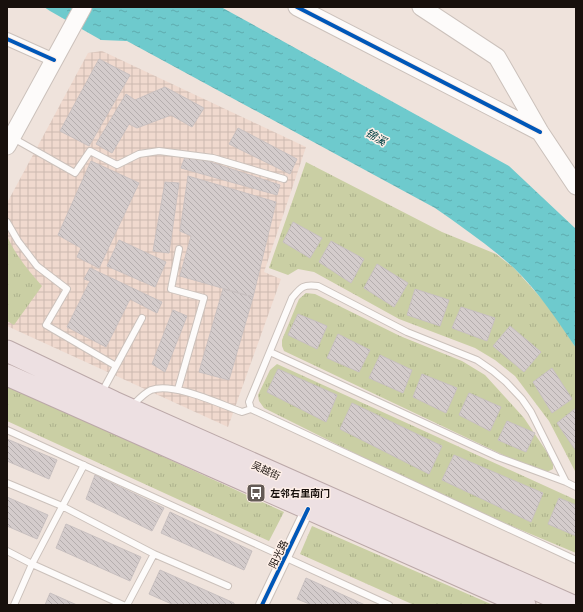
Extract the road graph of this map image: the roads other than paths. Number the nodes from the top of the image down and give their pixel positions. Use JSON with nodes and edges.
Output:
{"nodes":[{"id":1,"x":83,"y":7,"type":"edge"},
{"id":2,"x":297,"y":7,"type":"edge"},
{"id":3,"x":421,"y":7,"type":"edge"},
{"id":4,"x":7,"y":39,"type":"edge"},
{"id":5,"x":54,"y":60,"type":"junction"},
{"id":6,"x":540,"y":132,"type":"junction"},
{"id":7,"x":9,"y":142,"type":"edge"},
{"id":8,"x":284,"y":179,"type":"dead end"},
{"id":9,"x":576,"y":186,"type":"edge"},
{"id":10,"x":7,"y":222,"type":"edge"},
{"id":11,"x":178,"y":249,"type":"dead end"},
{"id":12,"x":142,"y":318,"type":"dead end"},
{"id":13,"x":7,"y":351,"type":"edge"},
{"id":14,"x":270,"y":352,"type":"junction"},
{"id":15,"x":116,"y":366,"type":"junction"},
{"id":16,"x":7,"y":375,"type":"edge"},
{"id":17,"x":178,"y":389,"type":"junction"},
{"id":18,"x":100,"y":396,"type":"junction"},
{"id":19,"x":128,"y":408,"type":"junction"},
{"id":20,"x":252,"y":409,"type":"junction"},
{"id":21,"x":7,"y":430,"type":"edge"},
{"id":22,"x":84,"y":466,"type":"junction"},
{"id":23,"x":7,"y":482,"type":"edge"},
{"id":24,"x":566,"y":482,"type":"junction"},
{"id":25,"x":576,"y":487,"type":"edge"},
{"id":26,"x":62,"y":506,"type":"junction"},
{"id":27,"x":308,"y":509,"type":"junction"},
{"id":28,"x":7,"y":551,"type":"edge"},
{"id":29,"x":154,"y":554,"type":"junction"},
{"id":30,"x":284,"y":558,"type":"junction"},
{"id":31,"x":576,"y":560,"type":"edge"},
{"id":32,"x":32,"y":564,"type":"junction"},
{"id":33,"x":228,"y":586,"type":"dead end"},
{"id":34,"x":14,"y":605,"type":"edge"},
{"id":35,"x":123,"y":605,"type":"edge"},
{"id":36,"x":127,"y":605,"type":"edge"},
{"id":37,"x":262,"y":605,"type":"edge"},
{"id":38,"x":389,"y":605,"type":"edge"},
{"id":39,"x":525,"y":605,"type":"edge"},
{"id":40,"x":571,"y":605,"type":"edge"}],
"edges":[{"from":1,"to":5,"type":"street"},
{"from":2,"to":6,"type":"street"},
{"from":3,"to":6,"type":"street"},
{"from":4,"to":5,"type":"street"},
{"from":5,"to":7,"type":"street"},
{"from":6,"to":9,"type":"street"},
{"from":7,"to":8,"type":"lane"},
{"from":10,"to":15,"type":"lane"},
{"from":11,"to":17,"type":"lane"},
{"from":12,"to":15,"type":"lane"},
{"from":13,"to":18,"type":"highway","name":"吴越街"},
{"from":14,"to":20,"type":"lane"},
{"from":14,"to":24,"type":"lane"},
{"from":14,"to":24,"type":"lane"},
{"from":15,"to":18,"type":"lane"},
{"from":16,"to":27,"type":"highway","name":"吴越街"},
{"from":17,"to":19,"type":"lane"},
{"from":17,"to":20,"type":"lane"},
{"from":18,"to":19,"type":"highway","name":"吴越街"},
{"from":19,"to":40,"type":"highway","name":"吴越街"},
{"from":20,"to":31,"type":"lane"},
{"from":21,"to":22,"type":"lane"},
{"from":22,"to":26,"type":"lane"},
{"from":22,"to":30,"type":"lane"},
{"from":23,"to":26,"type":"lane"},
{"from":24,"to":25,"type":"lane"},
{"from":26,"to":29,"type":"lane"},
{"from":26,"to":32,"type":"lane"},
{"from":27,"to":30,"type":"street","name":"阳光路"},
{"from":27,"to":39,"type":"highway","name":"吴越街"},
{"from":28,"to":32,"type":"lane"},
{"from":29,"to":33,"type":"lane"},
{"from":29,"to":36,"type":"lane"},
{"from":30,"to":37,"type":"street","name":"阳光路"},
{"from":30,"to":38,"type":"lane"},
{"from":32,"to":34,"type":"lane"},
{"from":32,"to":35,"type":"lane"}]}
